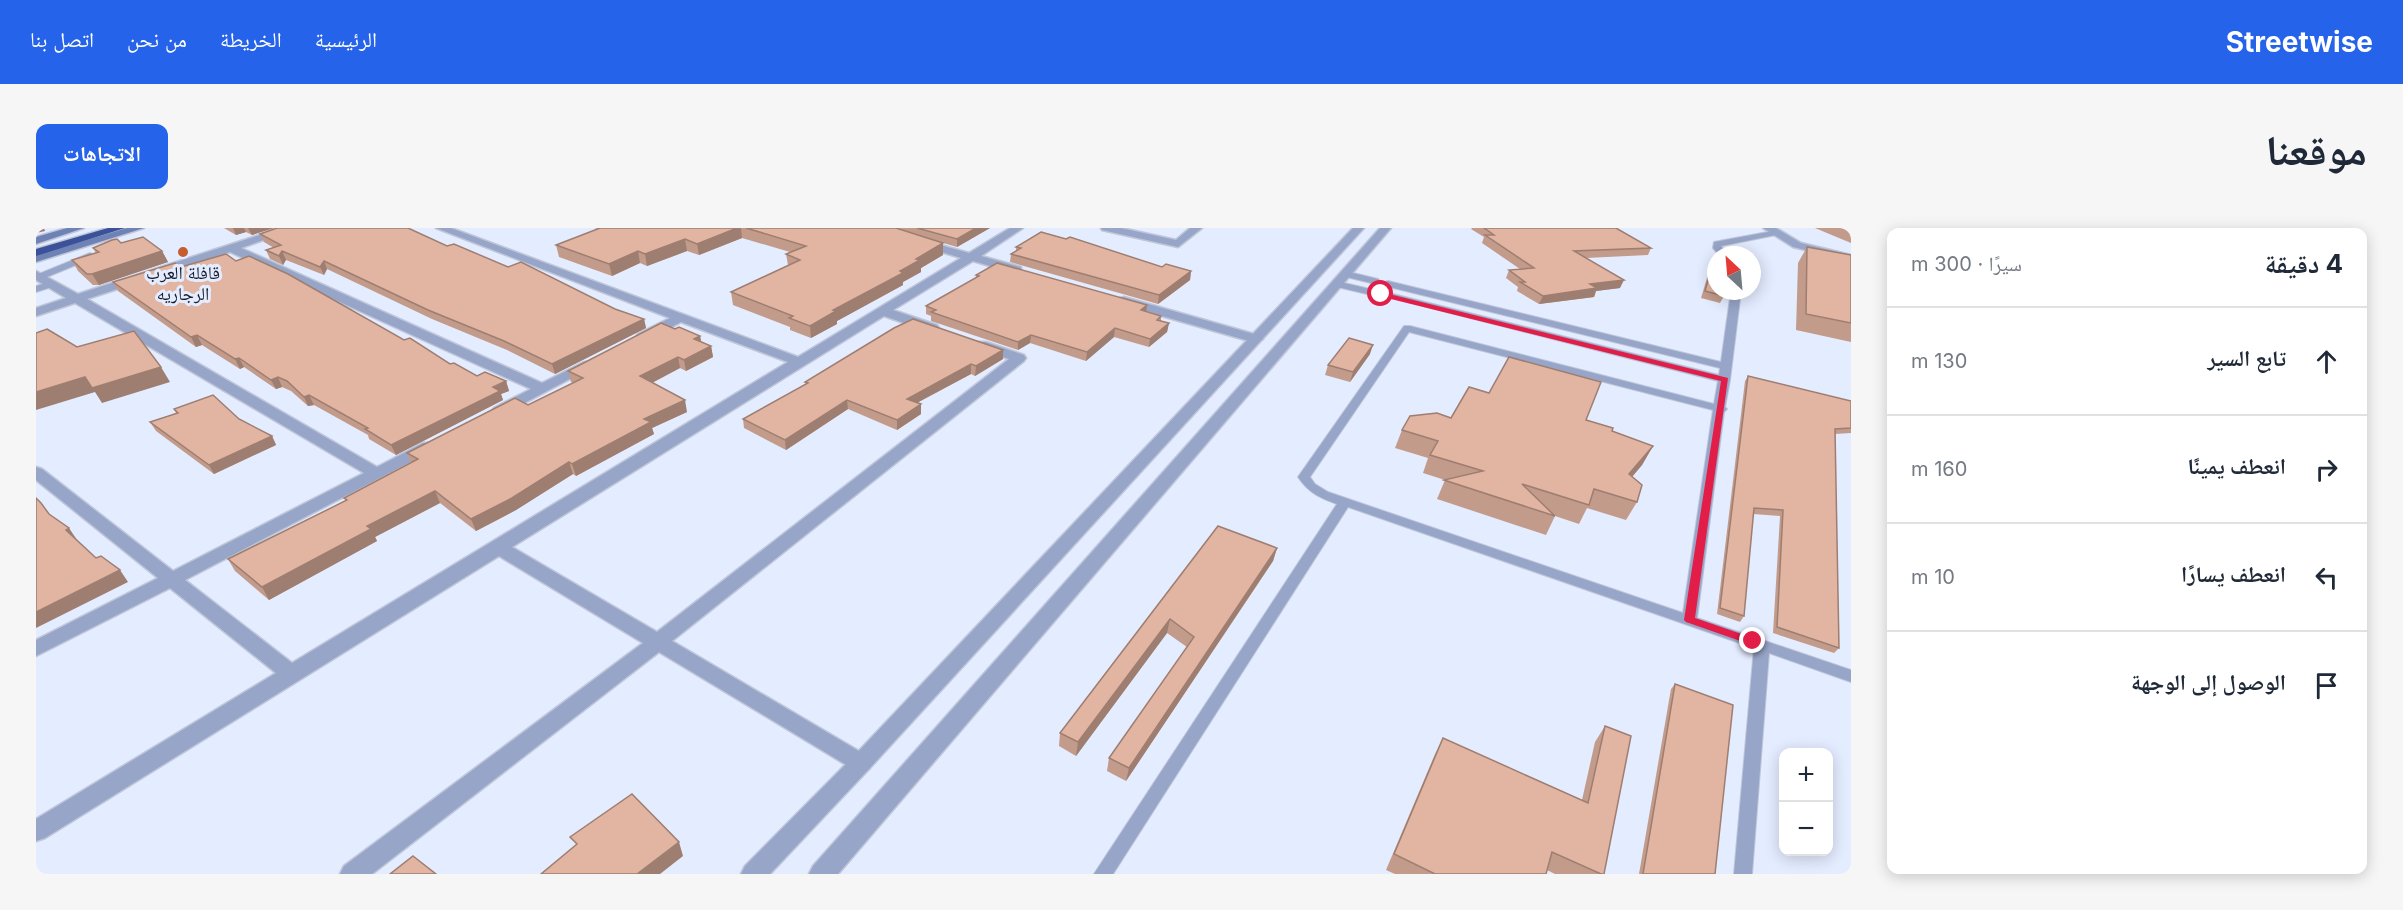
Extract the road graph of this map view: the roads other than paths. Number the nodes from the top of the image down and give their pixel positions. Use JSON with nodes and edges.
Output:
{"nodes":[{"id":1,"x":79,"y":228,"type":"edge"},
{"id":2,"x":99,"y":228,"type":"edge"},
{"id":3,"x":120,"y":228,"type":"edge"},
{"id":4,"x":139,"y":228,"type":"edge"},
{"id":5,"x":292,"y":228,"type":"edge"},
{"id":6,"x":1018,"y":228,"type":"edge"},
{"id":7,"x":1106,"y":228,"type":"edge"},
{"id":8,"x":1197,"y":228,"type":"edge"},
{"id":9,"x":1359,"y":228,"type":"edge"},
{"id":10,"x":1386,"y":228,"type":"edge"},
{"id":11,"x":446,"y":229,"type":"edge"},
{"id":12,"x":1770,"y":230,"type":"edge"},
{"id":13,"x":903,"y":238,"type":"edge"},
{"id":14,"x":36,"y":240,"type":"edge"},
{"id":15,"x":36,"y":246,"type":"edge"},
{"id":16,"x":1717,"y":246,"type":"edge"},
{"id":17,"x":229,"y":247,"type":"junction"},
{"id":18,"x":99,"y":252,"type":"edge"},
{"id":19,"x":36,"y":253,"type":"edge"},
{"id":20,"x":971,"y":257,"type":"junction"},
{"id":21,"x":1851,"y":258,"type":"edge"},
{"id":22,"x":36,"y":259,"type":"edge"},
{"id":23,"x":1028,"y":273,"type":"edge"},
{"id":24,"x":1340,"y":279,"type":"junction"},
{"id":25,"x":37,"y":280,"type":"edge"},
{"id":26,"x":1375,"y":281,"type":"dead end"},
{"id":27,"x":1388,"y":284,"type":"dead end"},
{"id":28,"x":1367,"y":291,"type":"dead end"},
{"id":29,"x":1381,"y":294,"type":"dead end"},
{"id":30,"x":1108,"y":296,"type":"edge"},
{"id":31,"x":78,"y":298,"type":"junction"},
{"id":32,"x":1736,"y":300,"type":"edge"},
{"id":33,"x":882,"y":311,"type":"junction"},
{"id":34,"x":36,"y":312,"type":"edge"},
{"id":35,"x":681,"y":317,"type":"junction"},
{"id":36,"x":945,"y":333,"type":"edge"},
{"id":37,"x":1256,"y":339,"type":"junction"},
{"id":38,"x":967,"y":340,"type":"edge"},
{"id":39,"x":631,"y":343,"type":"edge"},
{"id":40,"x":601,"y":358,"type":"edge"},
{"id":41,"x":800,"y":362,"type":"junction"},
{"id":42,"x":1726,"y":373,"type":"junction"},
{"id":43,"x":542,"y":389,"type":"junction"},
{"id":44,"x":1721,"y":409,"type":"junction"},
{"id":45,"x":480,"y":421,"type":"edge"},
{"id":46,"x":448,"y":436,"type":"edge"},
{"id":47,"x":36,"y":472,"type":"edge"},
{"id":48,"x":376,"y":472,"type":"junction"},
{"id":49,"x":1345,"y":502,"type":"junction"},
{"id":50,"x":498,"y":547,"type":"junction"},
{"id":51,"x":172,"y":580,"type":"junction"},
{"id":52,"x":1689,"y":620,"type":"junction"},
{"id":53,"x":658,"y":642,"type":"junction"},
{"id":54,"x":1762,"y":644,"type":"junction"},
{"id":55,"x":36,"y":650,"type":"edge"},
{"id":56,"x":291,"y":674,"type":"junction"},
{"id":57,"x":1851,"y":676,"type":"edge"},
{"id":58,"x":861,"y":763,"type":"junction"},
{"id":59,"x":36,"y":831,"type":"edge"},
{"id":60,"x":353,"y":874,"type":"edge"},
{"id":61,"x":754,"y":874,"type":"edge"},
{"id":62,"x":822,"y":874,"type":"edge"},
{"id":63,"x":1103,"y":874,"type":"edge"},
{"id":64,"x":1743,"y":874,"type":"edge"}],
"edges":[{"from":1,"to":14,"type":"main road"},
{"from":2,"to":15,"type":"highway"},
{"from":3,"to":19,"type":"highway"},
{"from":4,"to":22,"type":"main road"},
{"from":5,"to":17,"type":"street"},
{"from":6,"to":20,"type":"street"},
{"from":7,"to":8,"type":"street"},
{"from":9,"to":37,"type":"street"},
{"from":10,"to":24,"type":"street"},
{"from":11,"to":35,"type":"street"},
{"from":12,"to":16,"type":"lane"},
{"from":12,"to":21,"type":"street"},
{"from":13,"to":20,"type":"street"},
{"from":17,"to":31,"type":"street"},
{"from":17,"to":43,"type":"street"},
{"from":18,"to":25,"type":"lane"},
{"from":20,"to":23,"type":"street"},
{"from":20,"to":33,"type":"street"},
{"from":24,"to":26,"type":"lane"},
{"from":24,"to":28,"type":"lane"},
{"from":24,"to":62,"type":"street"},
{"from":25,"to":31,"type":"street"},
{"from":27,"to":42,"type":"lane"},
{"from":29,"to":42,"type":"lane"},
{"from":30,"to":37,"type":"street"},
{"from":31,"to":34,"type":"street"},
{"from":31,"to":48,"type":"street"},
{"from":32,"to":42,"type":"lane"},
{"from":33,"to":36,"type":"street"},
{"from":33,"to":41,"type":"street"},
{"from":35,"to":39,"type":"street"},
{"from":35,"to":41,"type":"street"},
{"from":37,"to":58,"type":"street"},
{"from":38,"to":53,"type":"street"},
{"from":40,"to":43,"type":"street"},
{"from":41,"to":50,"type":"street"},
{"from":42,"to":44,"type":"lane"},
{"from":43,"to":45,"type":"street"},
{"from":44,"to":49,"type":"lane"},
{"from":44,"to":52,"type":"lane"},
{"from":46,"to":48,"type":"street"},
{"from":47,"to":51,"type":"street"},
{"from":48,"to":51,"type":"street"},
{"from":49,"to":52,"type":"lane"},
{"from":49,"to":63,"type":"lane"},
{"from":50,"to":53,"type":"street"},
{"from":50,"to":56,"type":"street"},
{"from":51,"to":55,"type":"street"},
{"from":51,"to":56,"type":"street"},
{"from":52,"to":54,"type":"lane"},
{"from":53,"to":58,"type":"street"},
{"from":53,"to":60,"type":"street"},
{"from":54,"to":57,"type":"lane"},
{"from":54,"to":64,"type":"lane"},
{"from":56,"to":59,"type":"street"},
{"from":58,"to":61,"type":"street"}]}
